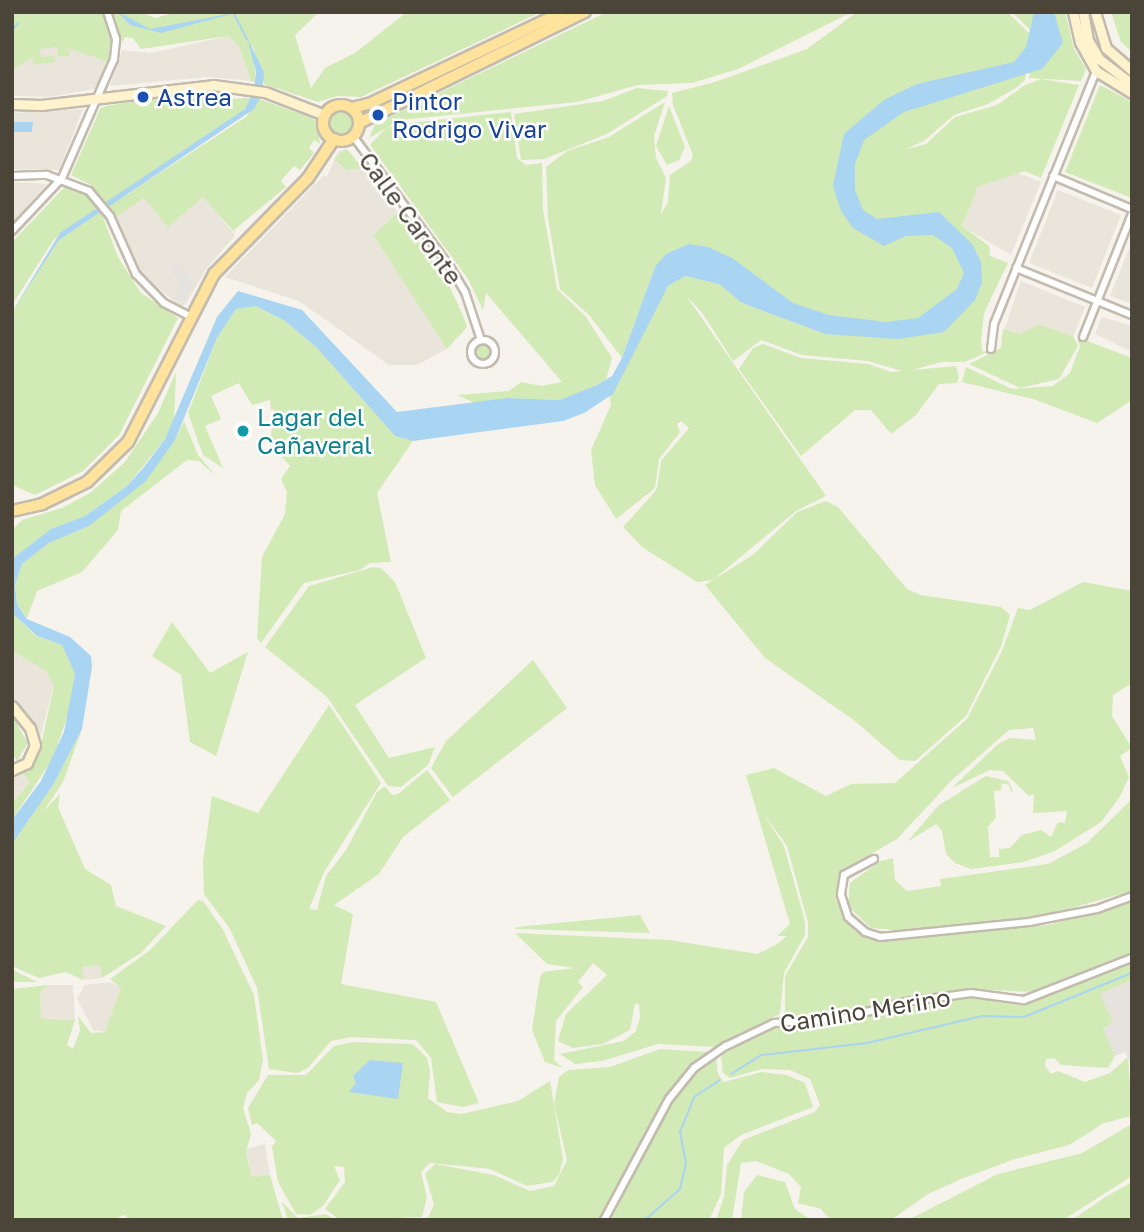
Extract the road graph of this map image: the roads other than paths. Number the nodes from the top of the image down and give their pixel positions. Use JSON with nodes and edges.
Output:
{"nodes":[{"id":1,"x":107,"y":12,"type":"edge"},
{"id":2,"x":563,"y":12,"type":"edge"},
{"id":3,"x":584,"y":12,"type":"edge"},
{"id":4,"x":1073,"y":12,"type":"edge"},
{"id":5,"x":1083,"y":12,"type":"edge"},
{"id":6,"x":1095,"y":12,"type":"edge"},
{"id":7,"x":1096,"y":71,"type":"junction"},
{"id":8,"x":1132,"y":71,"type":"edge"},
{"id":9,"x":1132,"y":84,"type":"edge"},
{"id":10,"x":1132,"y":93,"type":"edge"},
{"id":11,"x":97,"y":98,"type":"junction"},
{"id":12,"x":12,"y":104,"type":"edge"},
{"id":13,"x":351,"y":108,"type":"junction"},
{"id":14,"x":325,"y":115,"type":"junction"},
{"id":15,"x":359,"y":123,"type":"junction"},
{"id":16,"x":353,"y":136,"type":"junction"},
{"id":17,"x":334,"y":139,"type":"junction"},
{"id":18,"x":12,"y":176,"type":"edge"},
{"id":19,"x":1053,"y":176,"type":"junction"},
{"id":20,"x":62,"y":178,"type":"junction"},
{"id":21,"x":1132,"y":212,"type":"edge"},
{"id":22,"x":12,"y":231,"type":"edge"},
{"id":23,"x":1016,"y":268,"type":"junction"},
{"id":24,"x":1097,"y":301,"type":"junction"},
{"id":25,"x":1132,"y":315,"type":"edge"},
{"id":26,"x":191,"y":317,"type":"junction"},
{"id":27,"x":1083,"y":337,"type":"dead end"},
{"id":28,"x":481,"y":340,"type":"junction"},
{"id":29,"x":991,"y":349,"type":"dead end"},
{"id":30,"x":12,"y":511,"type":"edge"},
{"id":31,"x":12,"y":706,"type":"edge"},
{"id":32,"x":12,"y":770,"type":"edge"},
{"id":33,"x":874,"y":859,"type":"dead end"},
{"id":34,"x":1132,"y":896,"type":"edge"},
{"id":35,"x":1132,"y":958,"type":"edge"},
{"id":36,"x":604,"y":1220,"type":"edge"}],
"edges":[{"from":1,"to":11,"type":"street"},
{"from":2,"to":13,"type":"main road"},
{"from":3,"to":15,"type":"main road"},
{"from":4,"to":7,"type":"street"},
{"from":5,"to":9,"type":"street"},
{"from":6,"to":8,"type":"street"},
{"from":7,"to":10,"type":"street"},
{"from":7,"to":19,"type":"street"},
{"from":11,"to":12,"type":"street"},
{"from":11,"to":14,"type":"street"},
{"from":11,"to":20,"type":"street"},
{"from":13,"to":14,"type":"main road"},
{"from":13,"to":15,"type":"main road"},
{"from":14,"to":17,"type":"main road"},
{"from":15,"to":16,"type":"main road"},
{"from":16,"to":17,"type":"main road"},
{"from":16,"to":28,"type":"street","name":"Calle Caronte"},
{"from":17,"to":26,"type":"main road"},
{"from":18,"to":20,"type":"street"},
{"from":19,"to":21,"type":"street"},
{"from":19,"to":23,"type":"street"},
{"from":20,"to":22,"type":"street"},
{"from":20,"to":26,"type":"street"},
{"from":21,"to":24,"type":"street"},
{"from":23,"to":24,"type":"street"},
{"from":23,"to":29,"type":"street"},
{"from":24,"to":25,"type":"street"},
{"from":24,"to":27,"type":"street"},
{"from":26,"to":30,"type":"main road"},
{"from":28,"to":28,"type":"street"},
{"from":31,"to":32,"type":"street"},
{"from":33,"to":34,"type":"street"},
{"from":35,"to":36,"type":"street","name":"Camino Merino"}]}
